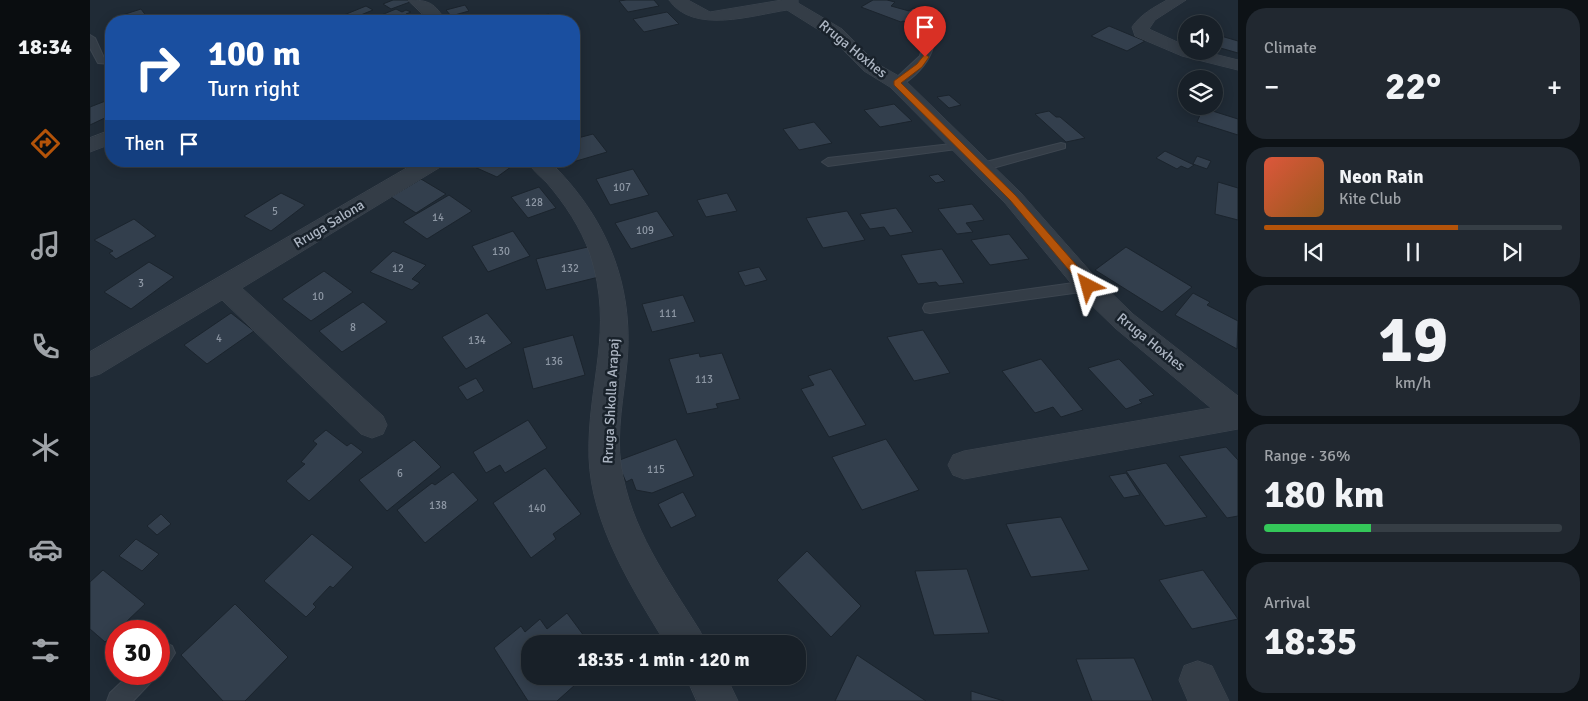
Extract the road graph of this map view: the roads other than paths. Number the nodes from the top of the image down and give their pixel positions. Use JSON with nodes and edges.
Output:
{"nodes":[{"id":1,"x":416,"y":0,"type":"edge"},
{"id":2,"x":677,"y":0,"type":"edge"},
{"id":3,"x":1178,"y":0,"type":"edge"},
{"id":4,"x":790,"y":2,"type":"edge"},
{"id":5,"x":433,"y":15,"type":"edge"},
{"id":6,"x":930,"y":31,"type":"dead end"},
{"id":7,"x":90,"y":38,"type":"edge"},
{"id":8,"x":105,"y":61,"type":"edge"},
{"id":9,"x":1238,"y":65,"type":"edge"},
{"id":10,"x":897,"y":83,"type":"junction"},
{"id":11,"x":105,"y":139,"type":"edge"},
{"id":12,"x":90,"y":146,"type":"edge"},
{"id":13,"x":960,"y":146,"type":"junction"},
{"id":14,"x":1061,"y":146,"type":"dead end"},
{"id":15,"x":828,"y":162,"type":"dead end"},
{"id":16,"x":425,"y":167,"type":"edge"},
{"id":17,"x":543,"y":167,"type":"edge"},
{"id":18,"x":982,"y":167,"type":"junction"},
{"id":19,"x":224,"y":286,"type":"junction"},
{"id":20,"x":1088,"y":286,"type":"junction"},
{"id":21,"x":930,"y":308,"type":"dead end"},
{"id":22,"x":90,"y":366,"type":"edge"},
{"id":23,"x":1238,"y":415,"type":"edge"},
{"id":24,"x":372,"y":425,"type":"dead end"},
{"id":25,"x":964,"y":465,"type":"dead end"},
{"id":26,"x":681,"y":635,"type":"edge"},
{"id":27,"x":134,"y":685,"type":"edge"},
{"id":28,"x":710,"y":685,"type":"edge"},
{"id":29,"x":118,"y":701,"type":"edge"},
{"id":30,"x":718,"y":701,"type":"edge"}],
"edges":[{"from":1,"to":5,"type":"street"},
{"from":2,"to":4,"type":"street"},
{"from":3,"to":9,"type":"street"},
{"from":4,"to":10,"type":"street","name":"Rruga Hoxhes"},
{"from":6,"to":10,"type":"lane"},
{"from":7,"to":8,"type":"lane"},
{"from":10,"to":13,"type":"street","name":"Rruga Hoxhes"},
{"from":11,"to":12,"type":"street"},
{"from":13,"to":15,"type":"lane"},
{"from":13,"to":18,"type":"street","name":"Rruga Hoxhes"},
{"from":14,"to":18,"type":"lane"},
{"from":16,"to":19,"type":"street","name":"Rruga Salona"},
{"from":17,"to":26,"type":"street","name":"Rruga Shkolla Arapaj"},
{"from":18,"to":20,"type":"street","name":"Rruga Hoxhes"},
{"from":19,"to":22,"type":"street","name":"Rruga Salona"},
{"from":19,"to":24,"type":"street"},
{"from":20,"to":21,"type":"lane"},
{"from":20,"to":23,"type":"street","name":"Rruga Hoxhes"},
{"from":23,"to":25,"type":"street","name":"Rruga Hoxhes"},
{"from":27,"to":29,"type":"lane"},
{"from":28,"to":30,"type":"street"}]}
